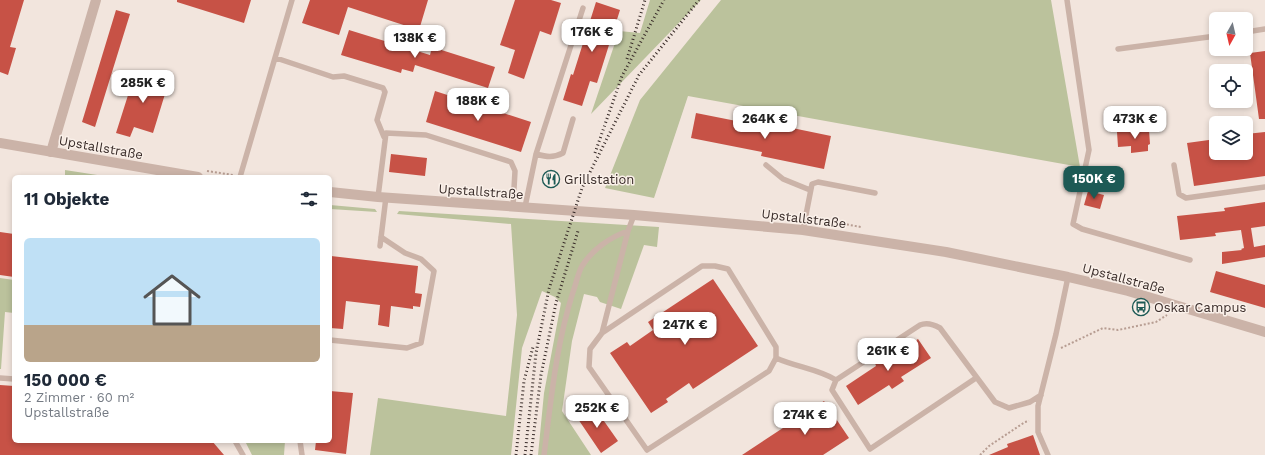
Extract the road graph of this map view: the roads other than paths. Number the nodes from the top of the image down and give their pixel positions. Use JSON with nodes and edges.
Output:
{"nodes":[{"id":1,"x":96,"y":0,"type":"edge"},
{"id":2,"x":292,"y":0,"type":"edge"},
{"id":3,"x":1067,"y":0,"type":"edge"},
{"id":4,"x":583,"y":8,"type":"dead end"},
{"id":5,"x":1265,"y":29,"type":"edge"},
{"id":6,"x":1253,"y":31,"type":"edge"},
{"id":7,"x":1209,"y":37,"type":"edge"},
{"id":8,"x":1118,"y":49,"type":"dead end"},
{"id":9,"x":276,"y":58,"type":"junction"},
{"id":10,"x":573,"y":119,"type":"dead end"},
{"id":11,"x":384,"y":137,"type":"junction"},
{"id":12,"x":0,"y":143,"type":"edge"},
{"id":13,"x":51,"y":152,"type":"junction"},
{"id":14,"x":536,"y":154,"type":"junction"},
{"id":15,"x":1174,"y":165,"type":"dead end"},
{"id":16,"x":766,"y":166,"type":"dead end"},
{"id":17,"x":186,"y":175,"type":"edge"},
{"id":18,"x":241,"y":175,"type":"edge"},
{"id":19,"x":1265,"y":187,"type":"edge"},
{"id":20,"x":810,"y":190,"type":"junction"},
{"id":21,"x":332,"y":192,"type":"edge"},
{"id":22,"x":875,"y":193,"type":"dead end"},
{"id":23,"x":382,"y":197,"type":"junction"},
{"id":24,"x":513,"y":206,"type":"junction"},
{"id":25,"x":525,"y":207,"type":"junction"},
{"id":26,"x":634,"y":215,"type":"junction"},
{"id":27,"x":803,"y":230,"type":"junction"},
{"id":28,"x":628,"y":231,"type":"junction"},
{"id":29,"x":382,"y":237,"type":"junction"},
{"id":30,"x":380,"y":246,"type":"dead end"},
{"id":31,"x":1190,"y":260,"type":"dead end"},
{"id":32,"x":1068,"y":277,"type":"junction"},
{"id":33,"x":1265,"y":332,"type":"edge"},
{"id":34,"x":602,"y":333,"type":"junction"},
{"id":35,"x":332,"y":340,"type":"edge"},
{"id":36,"x":776,"y":358,"type":"junction"},
{"id":37,"x":0,"y":378,"type":"edge"},
{"id":38,"x":976,"y":378,"type":"junction"},
{"id":39,"x":12,"y":379,"type":"edge"},
{"id":40,"x":836,"y":380,"type":"junction"},
{"id":41,"x":1041,"y":395,"type":"junction"},
{"id":42,"x":236,"y":443,"type":"edge"},
{"id":43,"x":300,"y":443,"type":"edge"},
{"id":44,"x":242,"y":455,"type":"edge"},
{"id":45,"x":302,"y":455,"type":"edge"},
{"id":46,"x":544,"y":455,"type":"edge"},
{"id":47,"x":1048,"y":455,"type":"edge"}],
"edges":[{"from":1,"to":13,"type":"street"},
{"from":2,"to":9,"type":"lane"},
{"from":3,"to":31,"type":"lane"},
{"from":4,"to":14,"type":"lane"},
{"from":5,"to":6,"type":"lane"},
{"from":7,"to":8,"type":"lane"},
{"from":9,"to":11,"type":"lane"},
{"from":9,"to":18,"type":"lane"},
{"from":10,"to":14,"type":"lane"},
{"from":11,"to":23,"type":"lane"},
{"from":11,"to":24,"type":"lane"},
{"from":12,"to":13,"type":"street","name":"Upstallstraße"},
{"from":13,"to":17,"type":"street","name":"Upstallstraße"},
{"from":14,"to":25,"type":"lane"},
{"from":15,"to":19,"type":"lane"},
{"from":16,"to":20,"type":"lane"},
{"from":20,"to":22,"type":"lane"},
{"from":20,"to":27,"type":"lane"},
{"from":21,"to":23,"type":"street","name":"Upstallstraße"},
{"from":23,"to":24,"type":"street","name":"Upstallstraße"},
{"from":23,"to":29,"type":"lane"},
{"from":24,"to":25,"type":"street","name":"Upstallstraße"},
{"from":25,"to":26,"type":"street","name":"Upstallstraße"},
{"from":26,"to":27,"type":"street","name":"Upstallstraße"},
{"from":26,"to":28,"type":"lane"},
{"from":27,"to":32,"type":"street","name":"Upstallstraße"},
{"from":28,"to":34,"type":"lane"},
{"from":28,"to":46,"type":"lane"},
{"from":29,"to":30,"type":"lane"},
{"from":29,"to":35,"type":"lane"},
{"from":32,"to":33,"type":"street","name":"Upstallstraße"},
{"from":32,"to":41,"type":"lane"},
{"from":34,"to":36,"type":"lane"},
{"from":34,"to":36,"type":"lane"},
{"from":36,"to":40,"type":"lane"},
{"from":37,"to":39,"type":"lane"},
{"from":38,"to":40,"type":"lane"},
{"from":38,"to":40,"type":"lane"},
{"from":38,"to":41,"type":"lane"},
{"from":41,"to":47,"type":"lane"},
{"from":42,"to":44,"type":"lane"},
{"from":43,"to":45,"type":"lane"}]}
